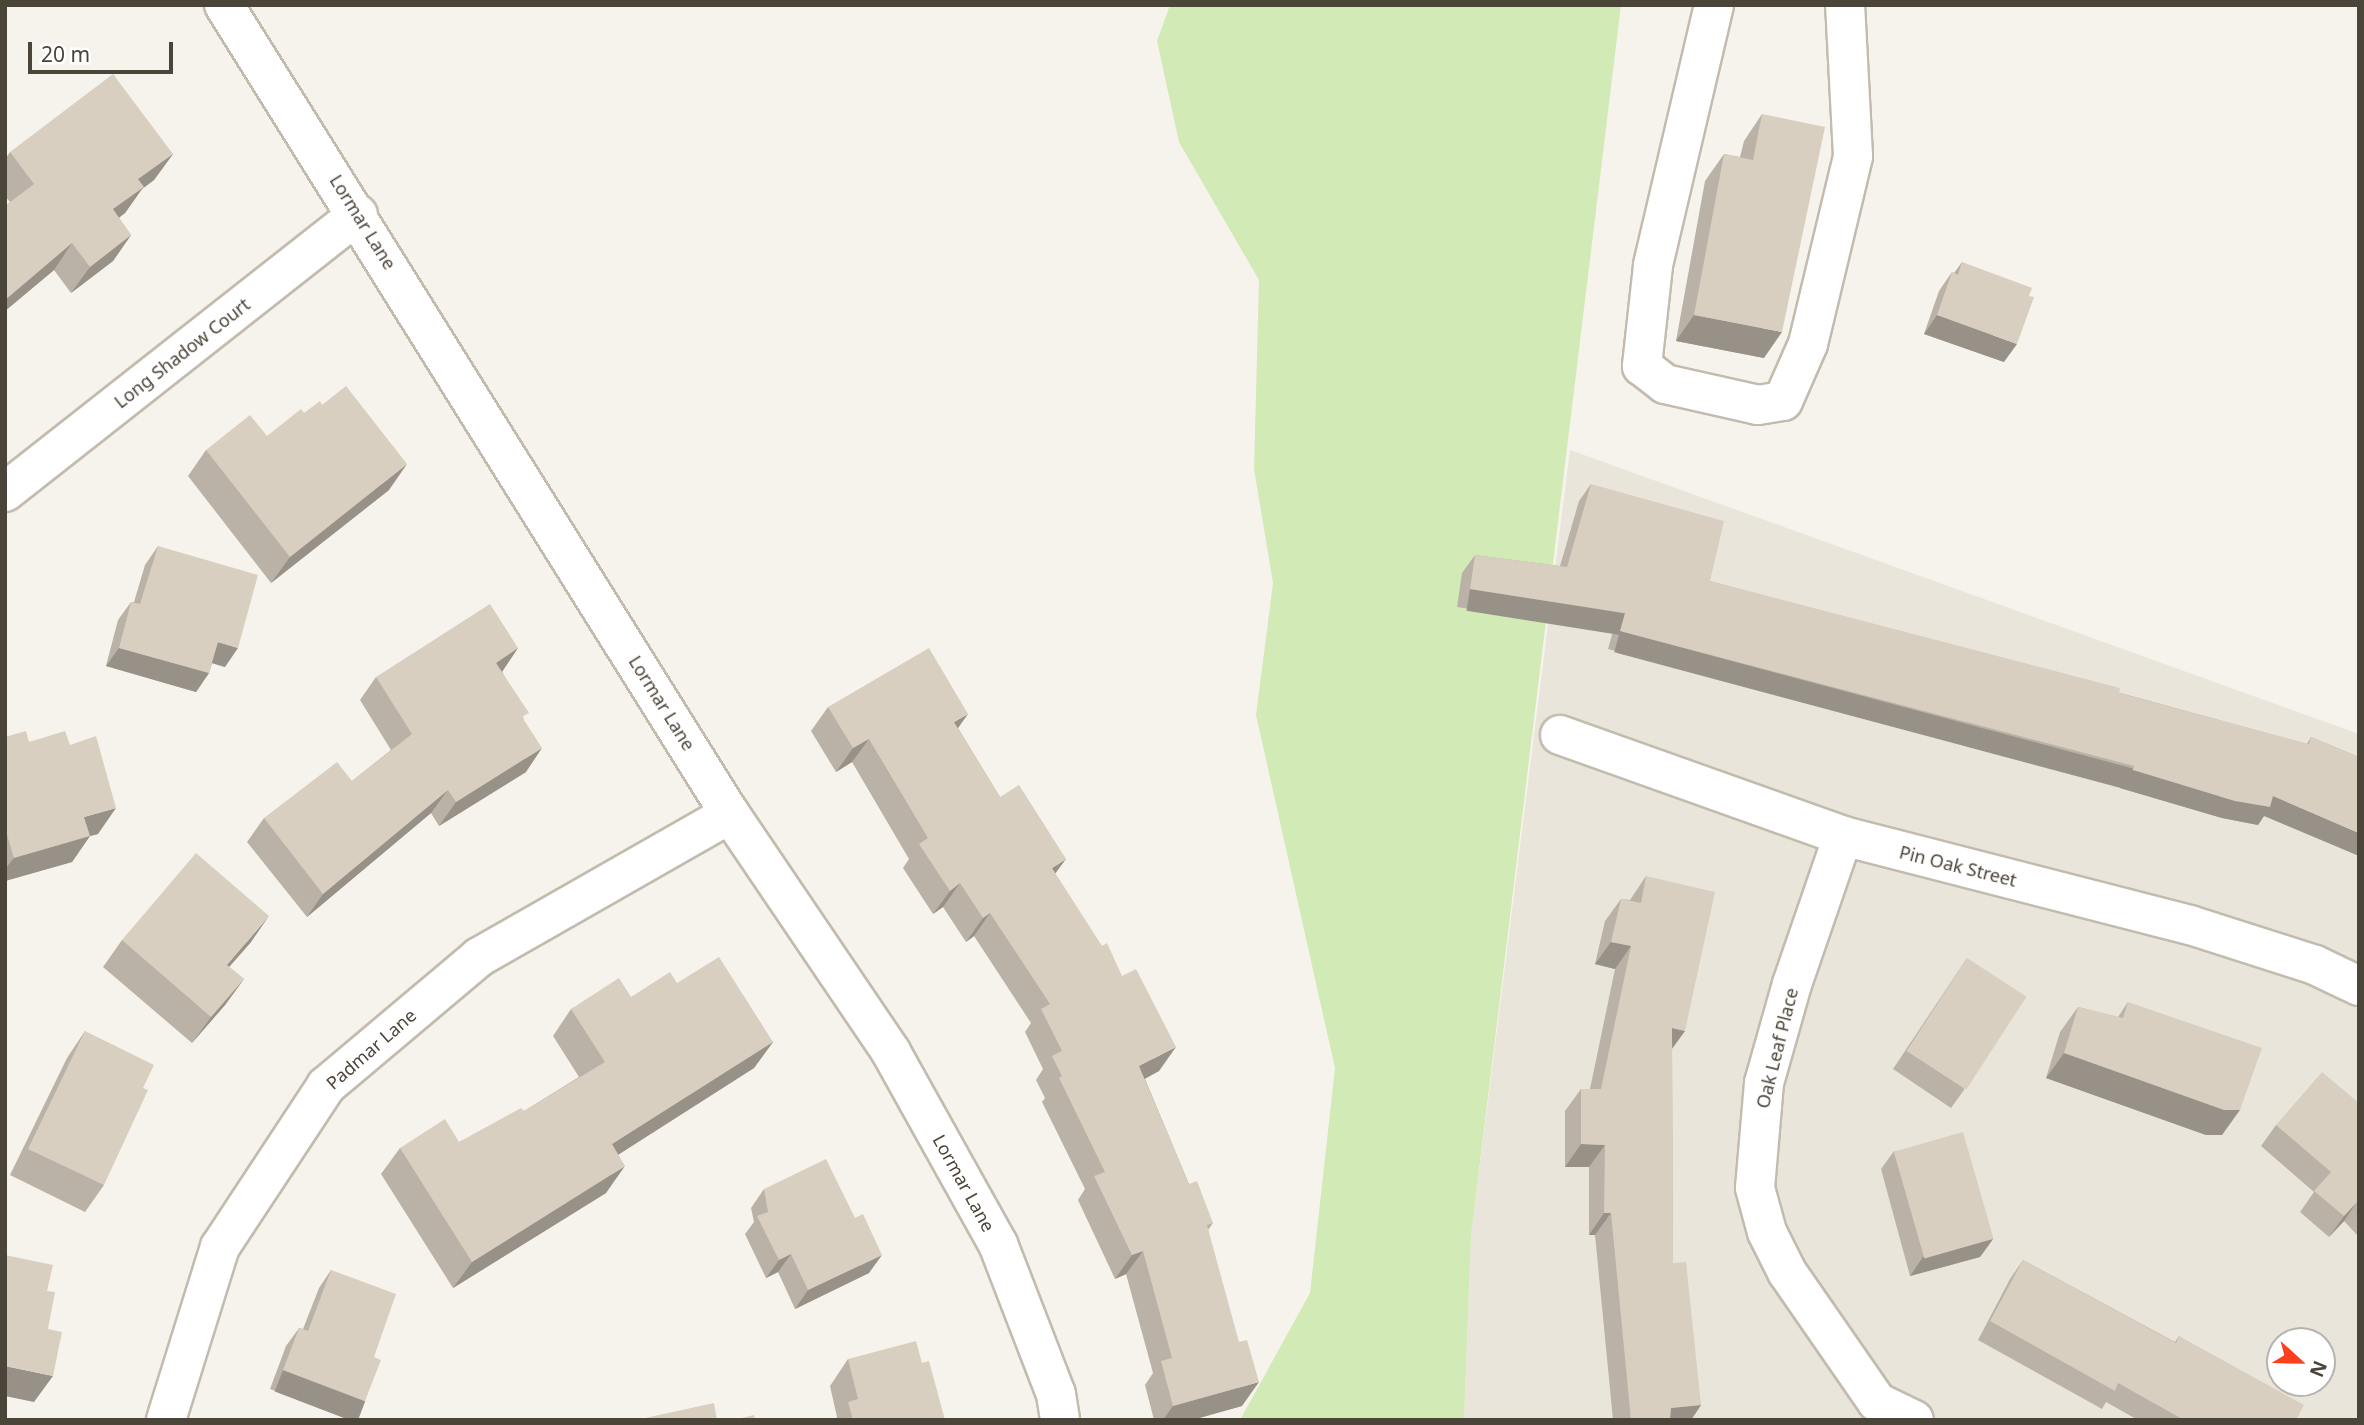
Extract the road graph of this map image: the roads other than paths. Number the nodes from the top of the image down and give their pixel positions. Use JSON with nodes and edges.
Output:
{"nodes":[{"id":1,"x":224,"y":5,"type":"edge"},
{"id":2,"x":1714,"y":5,"type":"edge"},
{"id":3,"x":1845,"y":5,"type":"edge"},
{"id":4,"x":358,"y":214,"type":"junction"},
{"id":5,"x":5,"y":492,"type":"edge"},
{"id":6,"x":1560,"y":735,"type":"dead end"},
{"id":7,"x":730,"y":814,"type":"junction"},
{"id":8,"x":1843,"y":836,"type":"junction"},
{"id":9,"x":2359,"y":986,"type":"edge"},
{"id":10,"x":1870,"y":1411,"type":"edge"},
{"id":11,"x":166,"y":1420,"type":"edge"},
{"id":12,"x":1060,"y":1420,"type":"edge"},
{"id":13,"x":1914,"y":1420,"type":"edge"}],
"edges":[{"from":1,"to":4,"type":"street","name":"Lormar Lane"},
{"from":2,"to":3,"type":"street"},
{"from":4,"to":5,"type":"street","name":"Long Shadow Court"},
{"from":4,"to":7,"type":"street","name":"Lormar Lane"},
{"from":6,"to":8,"type":"street","name":"Pin Oak Street"},
{"from":7,"to":11,"type":"street","name":"Padmar Lane"},
{"from":7,"to":12,"type":"street","name":"Lormar Lane"},
{"from":8,"to":9,"type":"street","name":"Pin Oak Street"},
{"from":8,"to":10,"type":"street","name":"Oak Leaf Place"},
{"from":10,"to":13,"type":"street","name":"Oak Leaf Place"}]}
